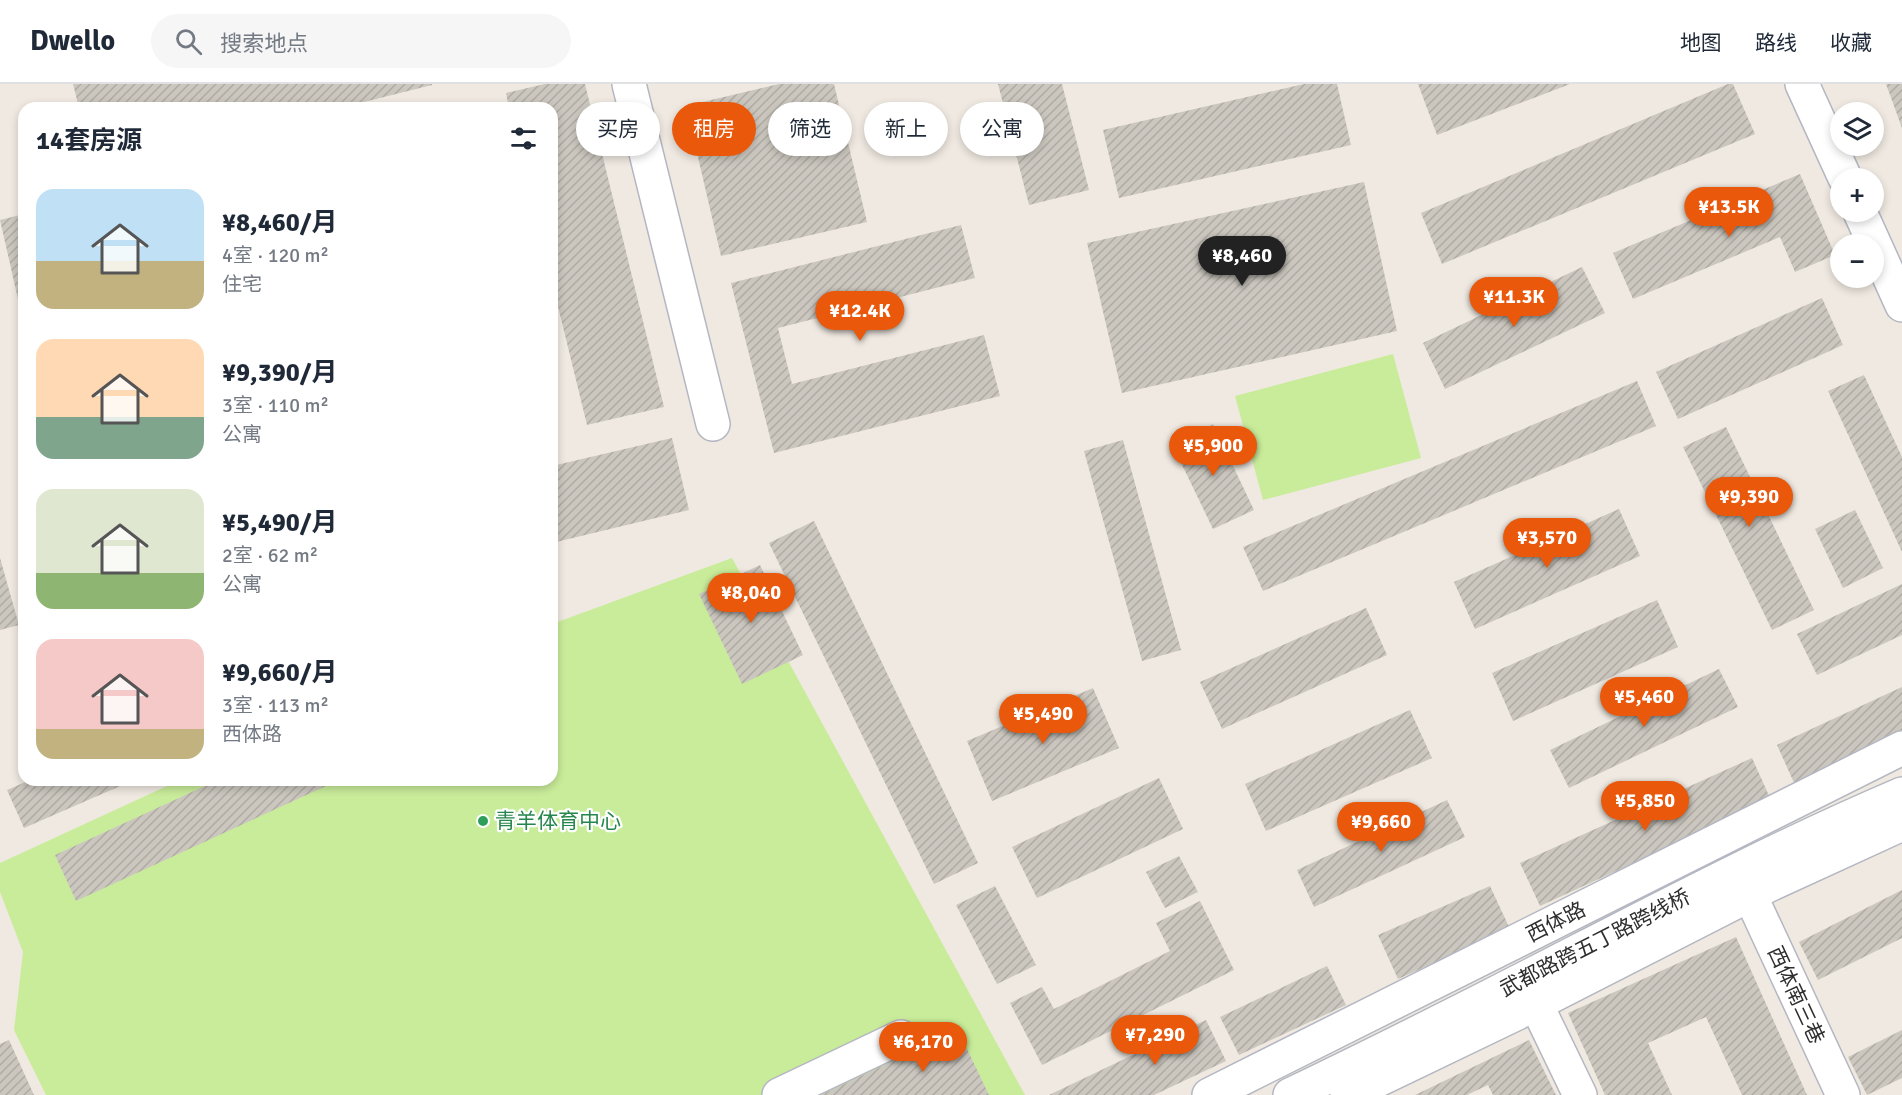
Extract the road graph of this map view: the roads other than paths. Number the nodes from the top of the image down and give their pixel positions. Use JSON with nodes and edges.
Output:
{"nodes":[{"id":1,"x":629,"y":84,"type":"edge"},
{"id":2,"x":1802,"y":84,"type":"edge"},
{"id":3,"x":1840,"y":168,"type":"edge"},
{"id":4,"x":1865,"y":222,"type":"edge"},
{"id":5,"x":1902,"y":305,"type":"edge"},
{"id":6,"x":713,"y":424,"type":"dead end"},
{"id":7,"x":1902,"y":748,"type":"edge"},
{"id":8,"x":1902,"y":794,"type":"edge"},
{"id":9,"x":1902,"y":824,"type":"edge"},
{"id":10,"x":1750,"y":895,"type":"junction"},
{"id":11,"x":1536,"y":1004,"type":"junction"},
{"id":12,"x":901,"y":1037,"type":"dead end"},
{"id":13,"x":779,"y":1095,"type":"edge"},
{"id":14,"x":1209,"y":1095,"type":"edge"},
{"id":15,"x":1290,"y":1095,"type":"edge"},
{"id":16,"x":1347,"y":1095,"type":"edge"},
{"id":17,"x":1580,"y":1095,"type":"edge"},
{"id":18,"x":1843,"y":1095,"type":"edge"}],
"edges":[{"from":1,"to":6,"type":"street"},
{"from":2,"to":3,"type":"street"},
{"from":4,"to":5,"type":"street"},
{"from":7,"to":14,"type":"street","name":"西体路"},
{"from":8,"to":15,"type":"street","name":"武都路跨五丁路跨线桥"},
{"from":9,"to":10,"type":"street"},
{"from":10,"to":11,"type":"street"},
{"from":10,"to":18,"type":"street","name":"西体南三巷"},
{"from":11,"to":16,"type":"street"},
{"from":11,"to":17,"type":"street"},
{"from":12,"to":13,"type":"street"}]}
